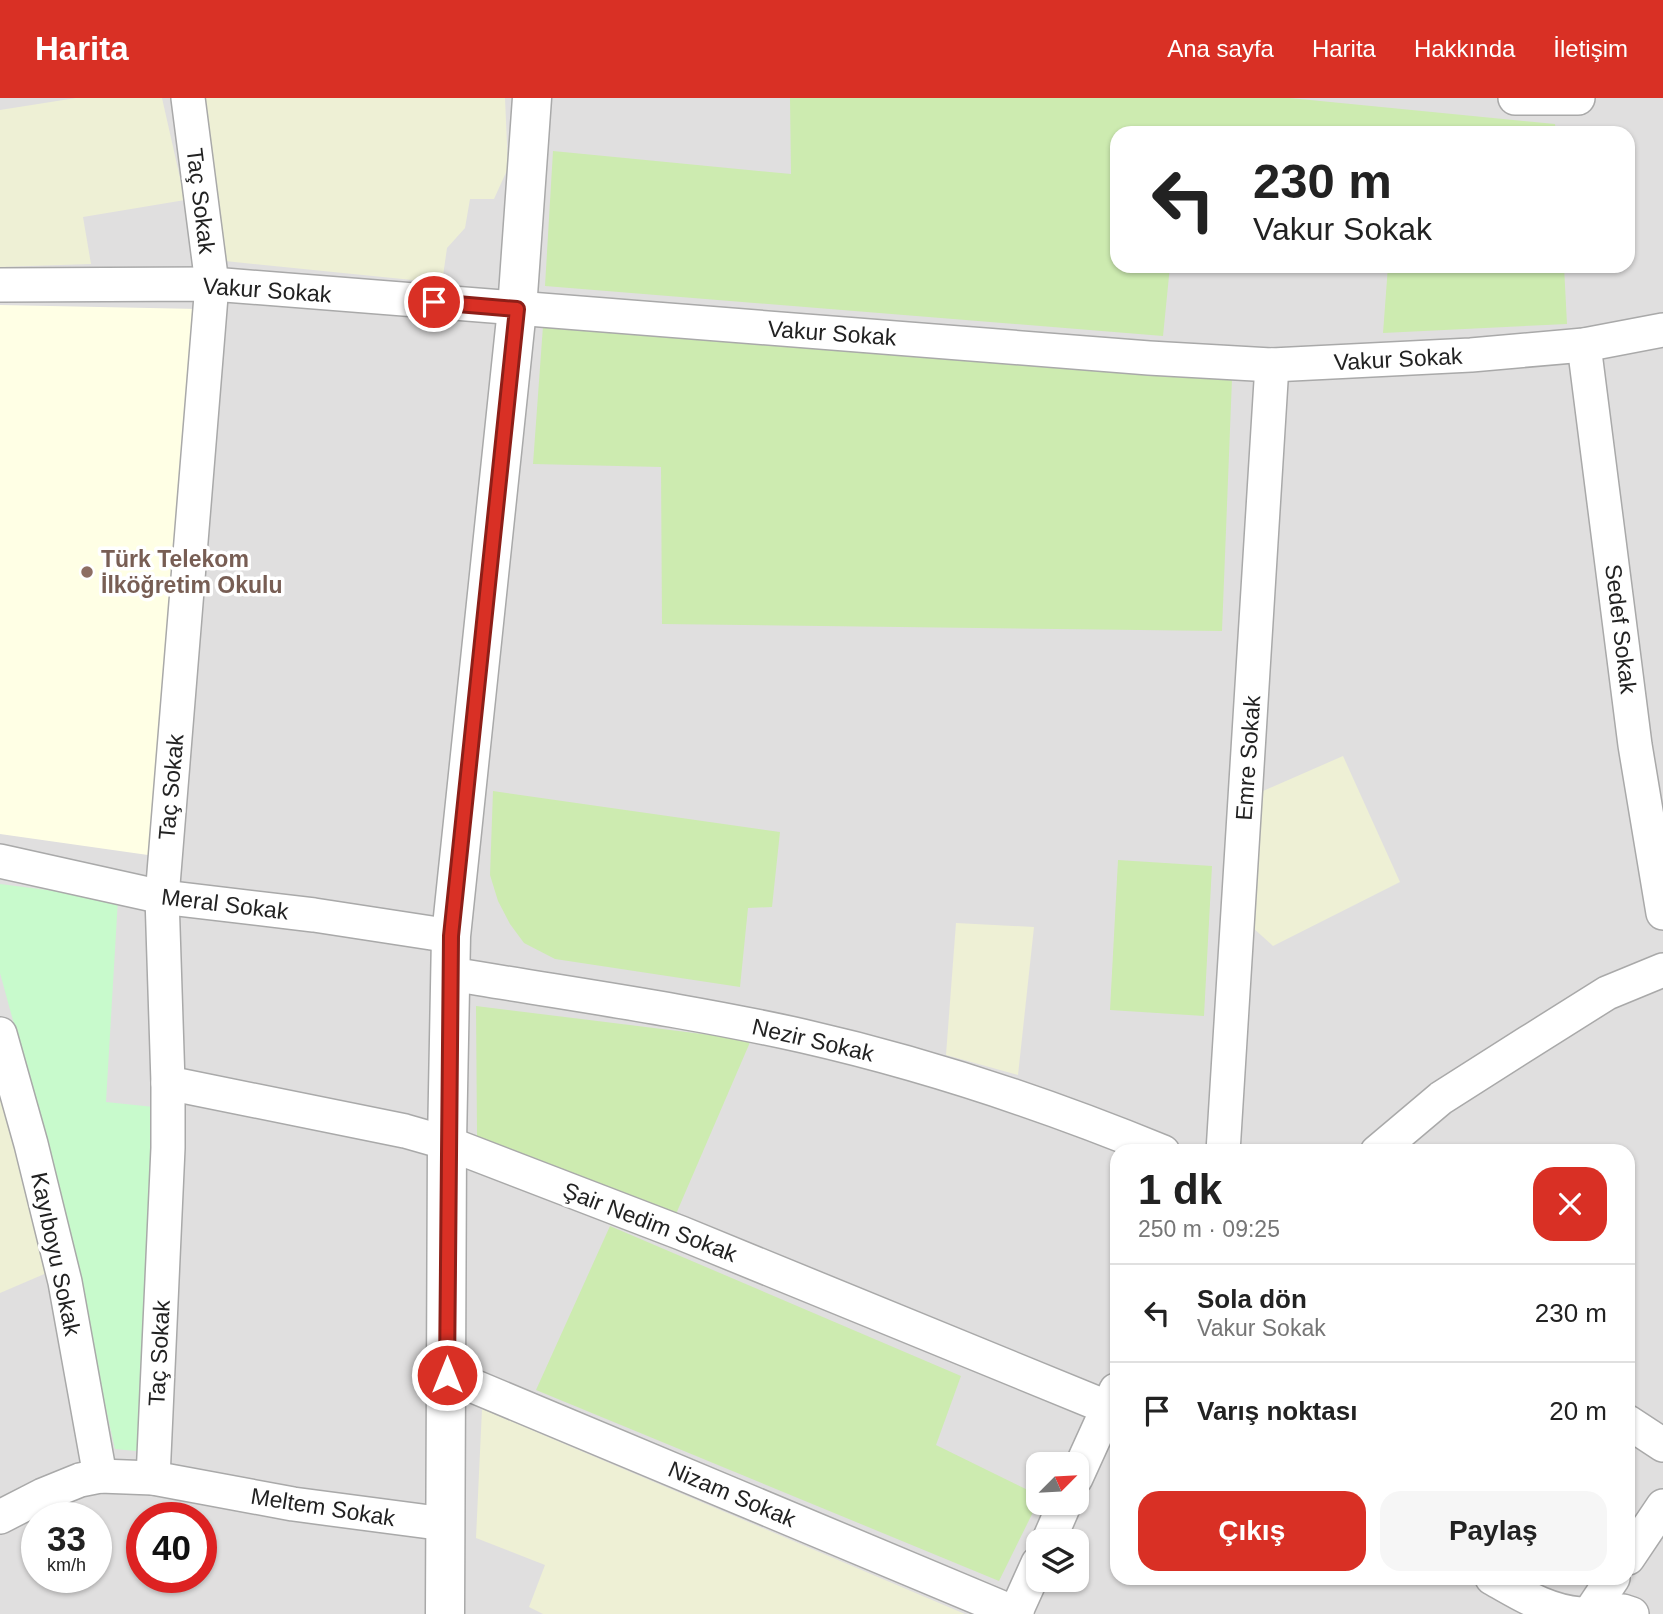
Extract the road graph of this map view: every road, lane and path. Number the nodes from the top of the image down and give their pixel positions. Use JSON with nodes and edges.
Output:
{"nodes":[{"id":1,"x":188,"y":98,"type":"edge"},
{"id":2,"x":532,"y":98,"type":"edge"},
{"id":3,"x":1515,"y":98,"type":"edge"},
{"id":4,"x":1578,"y":98,"type":"edge"},
{"id":5,"x":212,"y":284,"type":"junction"},
{"id":6,"x":0,"y":285,"type":"edge"},
{"id":7,"x":517,"y":309,"type":"junction"},
{"id":8,"x":1663,"y":330,"type":"edge"},
{"id":9,"x":1584,"y":345,"type":"junction"},
{"id":10,"x":1272,"y":365,"type":"junction"},
{"id":11,"x":0,"y":860,"type":"edge"},
{"id":12,"x":162,"y":897,"type":"junction"},
{"id":13,"x":1663,"y":913,"type":"edge"},
{"id":14,"x":451,"y":936,"type":"junction"},
{"id":15,"x":1663,"y":970,"type":"edge"},
{"id":16,"x":452,"y":974,"type":"junction"},
{"id":17,"x":0,"y":1034,"type":"edge"},
{"id":18,"x":168,"y":1083,"type":"junction"},
{"id":19,"x":447,"y":1143,"type":"junction"},
{"id":20,"x":1144,"y":1144,"type":"edge"},
{"id":21,"x":1223,"y":1144,"type":"edge"},
{"id":22,"x":1386,"y":1144,"type":"edge"},
{"id":23,"x":447,"y":1375,"type":"junction"},
{"id":24,"x":1110,"y":1401,"type":"edge"},
{"id":25,"x":1110,"y":1411,"type":"edge"},
{"id":26,"x":1635,"y":1427,"type":"edge"},
{"id":27,"x":1663,"y":1445,"type":"edge"},
{"id":28,"x":1089,"y":1452,"type":"edge"},
{"id":29,"x":100,"y":1476,"type":"junction"},
{"id":30,"x":153,"y":1478,"type":"junction"},
{"id":31,"x":1663,"y":1506,"type":"edge"},
{"id":32,"x":0,"y":1517,"type":"edge"},
{"id":33,"x":445,"y":1524,"type":"junction"},
{"id":34,"x":1635,"y":1548,"type":"edge"},
{"id":35,"x":1504,"y":1585,"type":"edge"},
{"id":36,"x":1608,"y":1585,"type":"edge"},
{"id":37,"x":1026,"y":1591,"type":"edge"},
{"id":38,"x":445,"y":1614,"type":"edge"},
{"id":39,"x":1016,"y":1614,"type":"edge"},
{"id":40,"x":1580,"y":1614,"type":"edge"},
{"id":41,"x":1589,"y":1614,"type":"edge"},
{"id":42,"x":1596,"y":1614,"type":"edge"},
{"id":43,"x":1632,"y":1614,"type":"edge"}],
"edges":[{"from":1,"to":5,"type":"street","name":"Taç Sokak"},
{"from":2,"to":7,"type":"street"},
{"from":3,"to":4,"type":"street"},
{"from":5,"to":6,"type":"street","name":"Vakur Sokak"},
{"from":5,"to":7,"type":"street","name":"Vakur Sokak"},
{"from":5,"to":12,"type":"street","name":"Taç Sokak"},
{"from":7,"to":10,"type":"street","name":"Vakur Sokak"},
{"from":7,"to":14,"type":"street"},
{"from":8,"to":9,"type":"street","name":"Vakur Sokak"},
{"from":9,"to":10,"type":"street","name":"Vakur Sokak"},
{"from":9,"to":13,"type":"street","name":"Sedef Sokak"},
{"from":10,"to":21,"type":"street","name":"Emre Sokak"},
{"from":11,"to":12,"type":"street","name":"Meral Sokak"},
{"from":12,"to":14,"type":"street","name":"Meral Sokak"},
{"from":12,"to":18,"type":"street","name":"Taç Sokak"},
{"from":14,"to":16,"type":"street"},
{"from":15,"to":22,"type":"street"},
{"from":16,"to":19,"type":"street"},
{"from":16,"to":20,"type":"street","name":"Nezir Sokak"},
{"from":17,"to":29,"type":"street","name":"Kayıboyu Sokak"},
{"from":18,"to":19,"type":"street","name":"Şair Nedim Sokak"},
{"from":18,"to":30,"type":"street","name":"Taç Sokak"},
{"from":19,"to":23,"type":"street"},
{"from":19,"to":24,"type":"street","name":"Şair Nedim Sokak"},
{"from":23,"to":33,"type":"street"},
{"from":23,"to":39,"type":"street","name":"Nizam Sokak"},
{"from":25,"to":28,"type":"street"},
{"from":26,"to":27,"type":"street"},
{"from":29,"to":30,"type":"street","name":"Meltem Sokak"},
{"from":29,"to":32,"type":"street","name":"Meltem Sokak"},
{"from":30,"to":33,"type":"street","name":"Meltem Sokak"},
{"from":31,"to":34,"type":"street"},
{"from":33,"to":38,"type":"street"},
{"from":35,"to":40,"type":"street"},
{"from":36,"to":41,"type":"street"},
{"from":37,"to":39,"type":"street"},
{"from":42,"to":43,"type":"street"}]}
